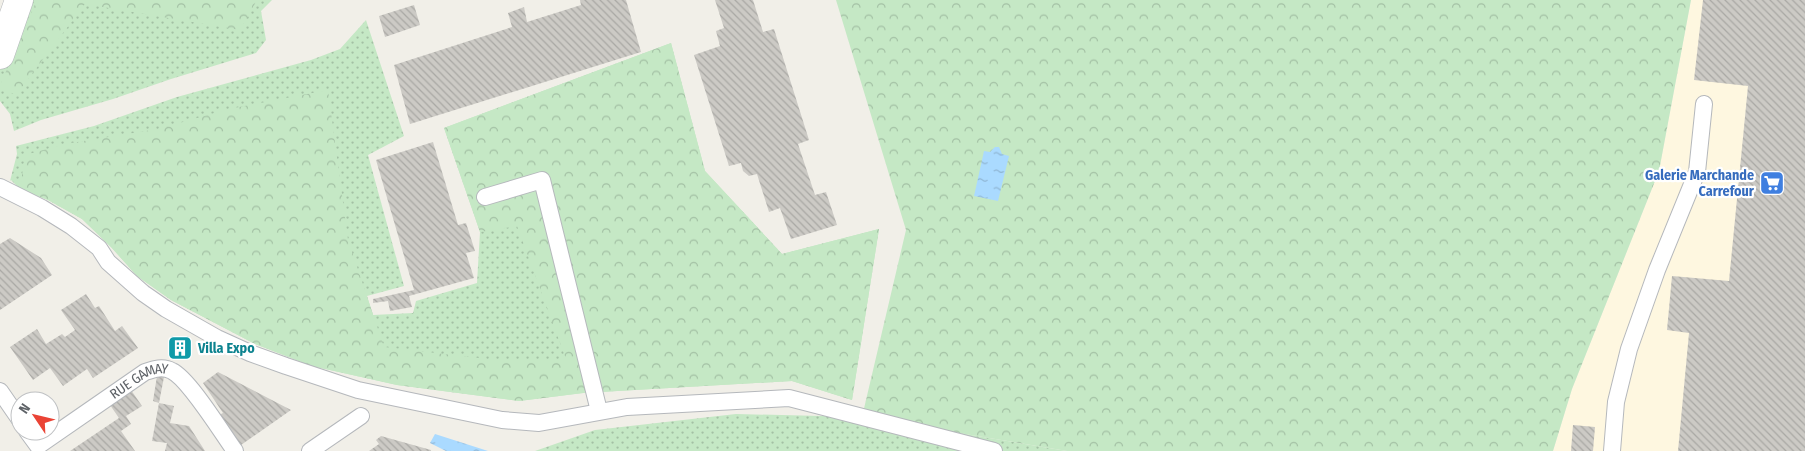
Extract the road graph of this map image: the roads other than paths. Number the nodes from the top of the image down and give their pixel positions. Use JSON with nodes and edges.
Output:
{"nodes":[{"id":1,"x":19,"y":0,"type":"edge"},
{"id":2,"x":0,"y":55,"type":"edge"},
{"id":3,"x":1704,"y":104,"type":"dead end"},
{"id":4,"x":0,"y":187,"type":"edge"},
{"id":5,"x":485,"y":197,"type":"dead end"},
{"id":6,"x":0,"y":391,"type":"edge"},
{"id":7,"x":10,"y":406,"type":"edge"},
{"id":8,"x":599,"y":411,"type":"junction"},
{"id":9,"x":361,"y":416,"type":"dead end"},
{"id":10,"x":37,"y":449,"type":"edge"},
{"id":11,"x":235,"y":451,"type":"edge"},
{"id":12,"x":310,"y":451,"type":"edge"},
{"id":13,"x":994,"y":451,"type":"edge"},
{"id":14,"x":1612,"y":451,"type":"edge"}],
"edges":[{"from":1,"to":2,"type":"street"},
{"from":3,"to":14,"type":"lane"},
{"from":4,"to":8,"type":"lane"},
{"from":5,"to":8,"type":"lane"},
{"from":6,"to":7,"type":"lane"},
{"from":8,"to":13,"type":"lane"},
{"from":9,"to":12,"type":"lane"},
{"from":10,"to":11,"type":"lane","name":"RUE GAMAY"}]}
